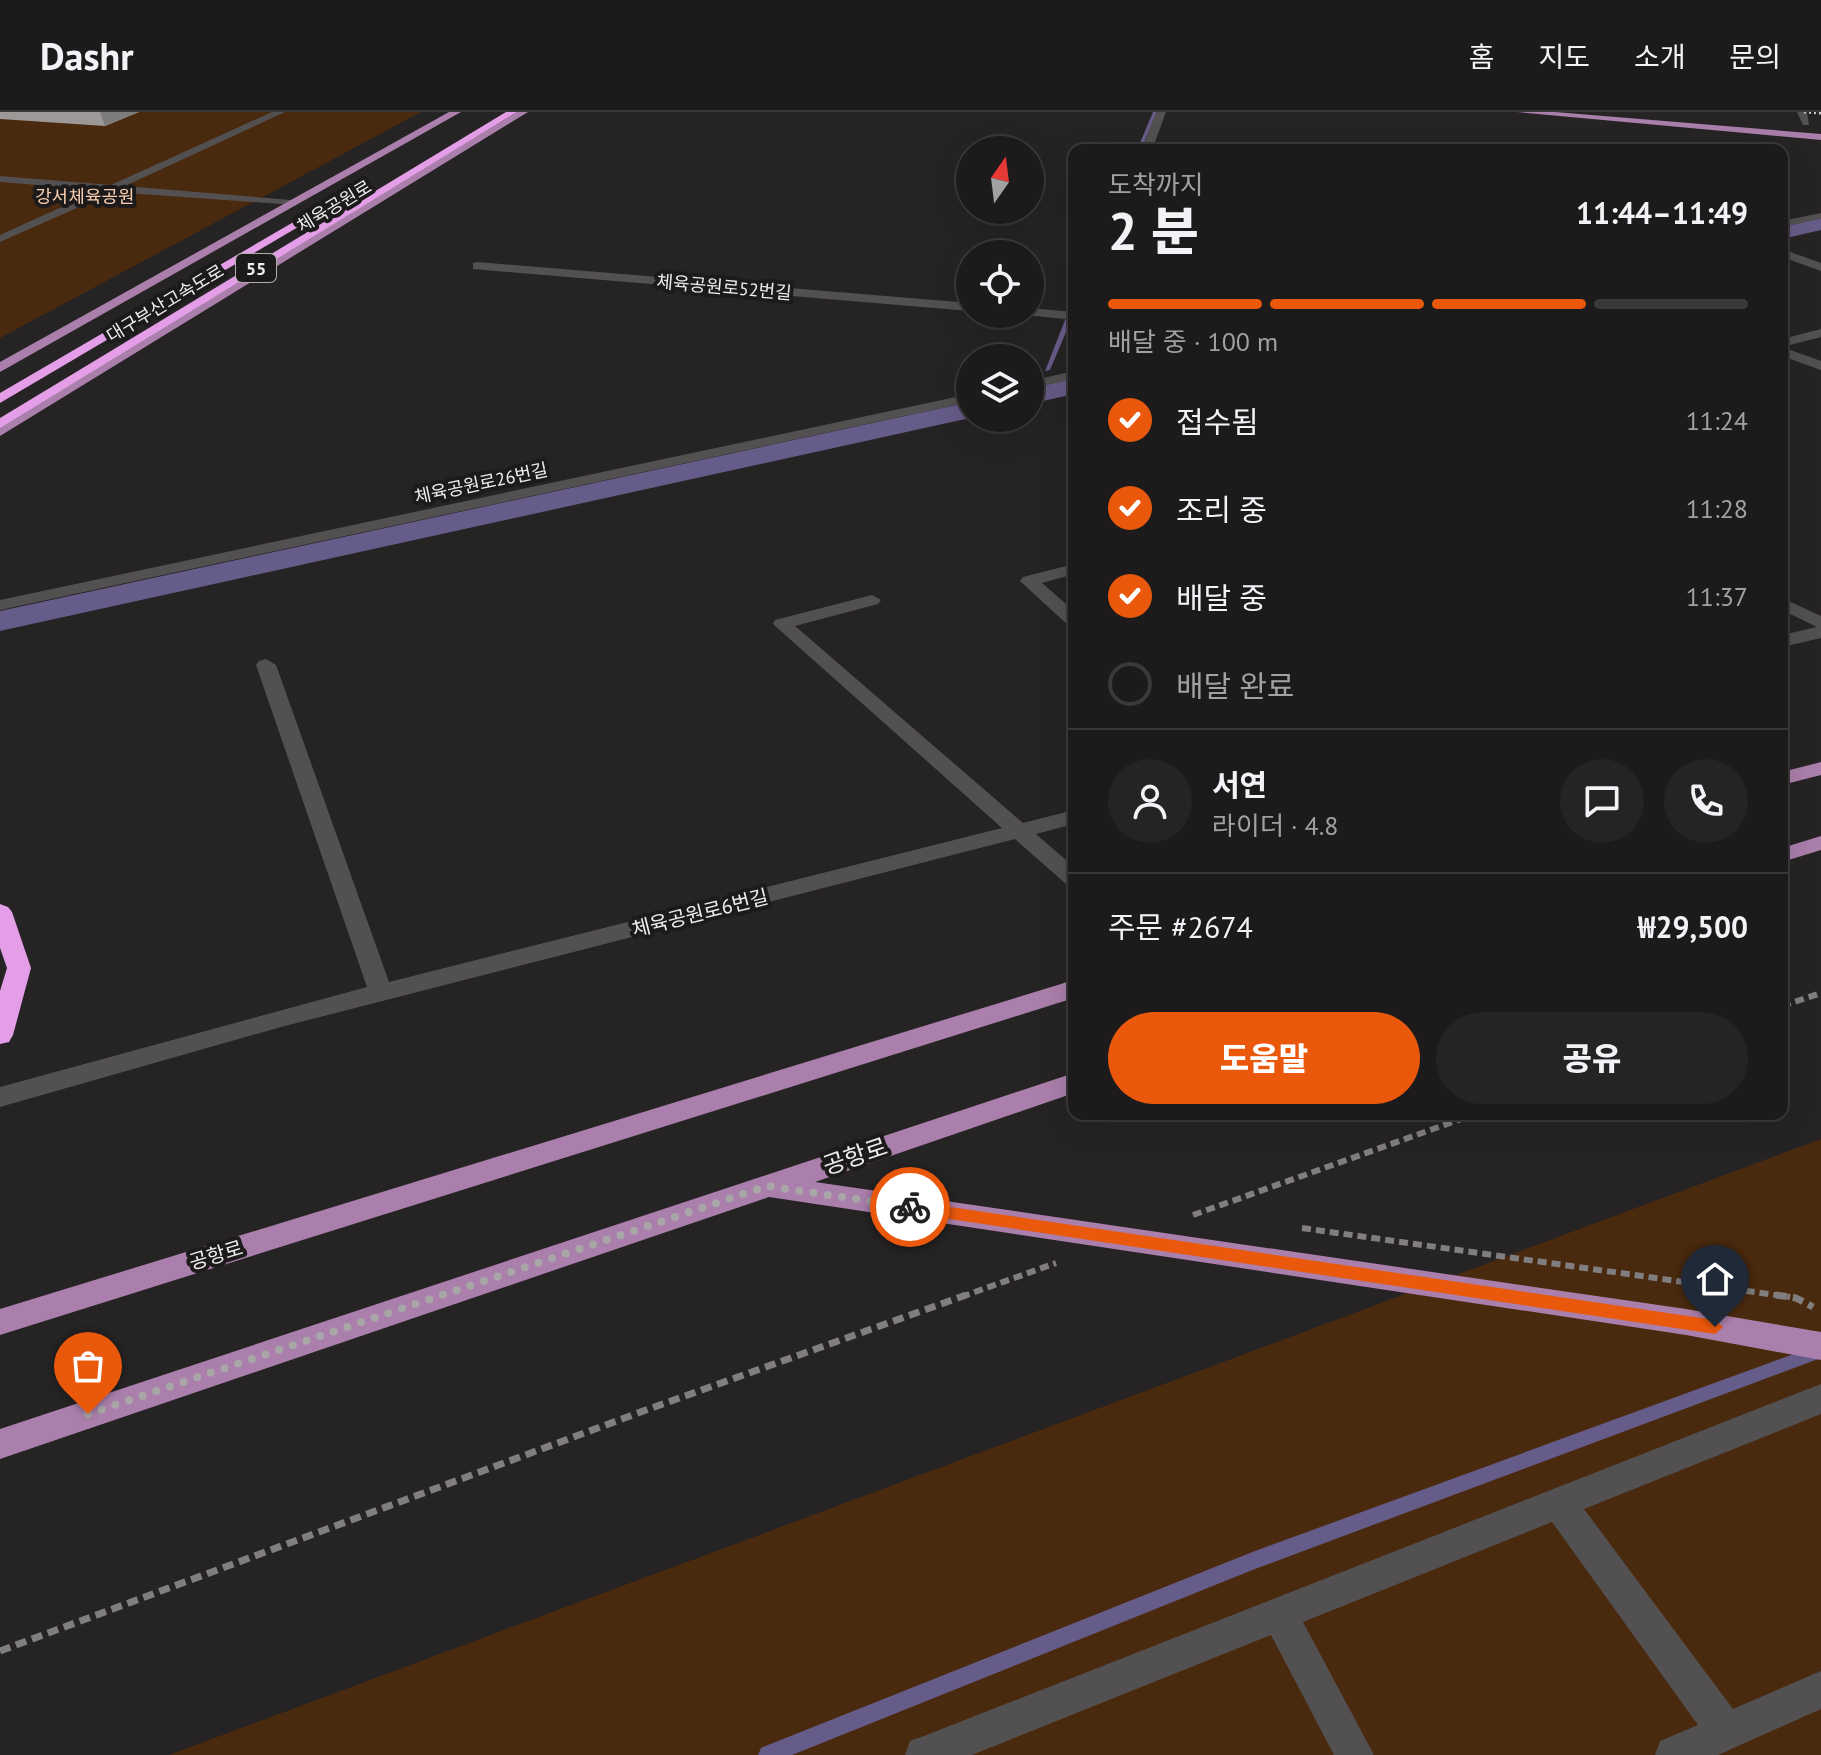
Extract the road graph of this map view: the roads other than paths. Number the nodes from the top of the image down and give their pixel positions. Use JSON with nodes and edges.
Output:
{"nodes":[{"id":1,"x":280,"y":112,"type":"edge"},
{"id":2,"x":456,"y":112,"type":"edge"},
{"id":3,"x":486,"y":112,"type":"edge"},
{"id":4,"x":512,"y":112,"type":"edge"},
{"id":5,"x":523,"y":112,"type":"edge"},
{"id":6,"x":1161,"y":112,"type":"edge"},
{"id":7,"x":1522,"y":112,"type":"edge"},
{"id":8,"x":1615,"y":112,"type":"edge"},
{"id":9,"x":1802,"y":112,"type":"edge"},
{"id":10,"x":1790,"y":122,"type":"dead end"},
{"id":11,"x":1806,"y":123,"type":"junction"},
{"id":12,"x":1821,"y":127,"type":"edge"},
{"id":13,"x":459,"y":128,"type":"dead end"},
{"id":14,"x":1821,"y":139,"type":"edge"},
{"id":15,"x":1149,"y":144,"type":"edge"},
{"id":16,"x":0,"y":179,"type":"edge"},
{"id":17,"x":112,"y":188,"type":"junction"},
{"id":18,"x":350,"y":192,"type":"dead end"},
{"id":19,"x":291,"y":203,"type":"junction"},
{"id":20,"x":1821,"y":216,"type":"edge"},
{"id":21,"x":1788,"y":223,"type":"edge"},
{"id":22,"x":0,"y":239,"type":"edge"},
{"id":23,"x":1788,"y":255,"type":"edge"},
{"id":24,"x":477,"y":266,"type":"dead end"},
{"id":25,"x":1821,"y":267,"type":"edge"},
{"id":26,"x":956,"y":306,"type":"edge"},
{"id":27,"x":1044,"y":313,"type":"edge"},
{"id":28,"x":1068,"y":315,"type":"edge"},
{"id":29,"x":1821,"y":333,"type":"edge"},
{"id":30,"x":1788,"y":341,"type":"edge"},
{"id":31,"x":1788,"y":353,"type":"edge"},
{"id":32,"x":1821,"y":366,"type":"edge"},
{"id":33,"x":0,"y":368,"type":"edge"},
{"id":34,"x":1068,"y":376,"type":"edge"},
{"id":35,"x":1044,"y":382,"type":"edge"},
{"id":36,"x":0,"y":399,"type":"edge"},
{"id":37,"x":956,"y":401,"type":"edge"},
{"id":38,"x":0,"y":424,"type":"edge"},
{"id":39,"x":0,"y":432,"type":"edge"},
{"id":40,"x":1068,"y":571,"type":"edge"},
{"id":41,"x":872,"y":600,"type":"dead end"},
{"id":42,"x":0,"y":605,"type":"edge"},
{"id":43,"x":1788,"y":606,"type":"edge"},
{"id":44,"x":1068,"y":616,"type":"edge"},
{"id":45,"x":1821,"y":623,"type":"edge"},
{"id":46,"x":1821,"y":632,"type":"edge"},
{"id":47,"x":1788,"y":640,"type":"edge"},
{"id":48,"x":266,"y":665,"type":"dead end"},
{"id":49,"x":1821,"y":768,"type":"edge"},
{"id":50,"x":1788,"y":777,"type":"edge"},
{"id":51,"x":1068,"y":819,"type":"edge"},
{"id":52,"x":1019,"y":833,"type":"junction"},
{"id":53,"x":1821,"y":843,"type":"edge"},
{"id":54,"x":1788,"y":853,"type":"edge"},
{"id":55,"x":1068,"y":874,"type":"edge"},
{"id":56,"x":0,"y":912,"type":"edge"},
{"id":57,"x":1068,"y":991,"type":"edge"},
{"id":58,"x":381,"y":993,"type":"junction"},
{"id":59,"x":0,"y":1035,"type":"edge"},
{"id":60,"x":1068,"y":1085,"type":"edge"},
{"id":61,"x":0,"y":1097,"type":"edge"},
{"id":62,"x":767,"y":1186,"type":"junction"},
{"id":63,"x":0,"y":1322,"type":"edge"},
{"id":64,"x":1821,"y":1346,"type":"edge"},
{"id":65,"x":1821,"y":1399,"type":"edge"},
{"id":66,"x":0,"y":1444,"type":"edge"},
{"id":67,"x":1559,"y":1503,"type":"junction"},
{"id":68,"x":1279,"y":1614,"type":"junction"},
{"id":69,"x":1821,"y":1690,"type":"edge"},
{"id":70,"x":1726,"y":1731,"type":"junction"},
{"id":71,"x":924,"y":1755,"type":"edge"},
{"id":72,"x":1355,"y":1755,"type":"edge"},
{"id":73,"x":1674,"y":1755,"type":"edge"}],
"edges":[{"from":1,"to":17,"type":"street"},
{"from":2,"to":19,"type":"main road","name":"체육공원로"},
{"from":3,"to":13,"type":"highway"},
{"from":4,"to":38,"type":"highway","name":"대구부산고속도로","number":"55"},
{"from":5,"to":39,"type":"main road","name":"체육공원로"},
{"from":6,"to":15,"type":"street"},
{"from":7,"to":14,"type":"main road"},
{"from":8,"to":12,"type":"main road"},
{"from":9,"to":11,"type":"street"},
{"from":10,"to":11,"type":"main road"},
{"from":11,"to":12,"type":"main road"},
{"from":16,"to":17,"type":"street"},
{"from":17,"to":19,"type":"street"},
{"from":17,"to":22,"type":"street"},
{"from":18,"to":36,"type":"highway","name":"대구부산고속도로","number":"55"},
{"from":19,"to":33,"type":"main road","name":"체육공원로"},
{"from":20,"to":21,"type":"street"},
{"from":23,"to":25,"type":"street"},
{"from":24,"to":26,"type":"street","name":"체육공원로52번길"},
{"from":27,"to":28,"type":"street"},
{"from":29,"to":30,"type":"street"},
{"from":31,"to":32,"type":"street"},
{"from":34,"to":35,"type":"street"},
{"from":37,"to":42,"type":"street","name":"체육공원로26번길"},
{"from":40,"to":44,"type":"street"},
{"from":41,"to":52,"type":"street"},
{"from":43,"to":45,"type":"street"},
{"from":46,"to":47,"type":"street"},
{"from":48,"to":58,"type":"street"},
{"from":49,"to":50,"type":"main road"},
{"from":51,"to":52,"type":"street","name":"체육공원로6번길"},
{"from":52,"to":55,"type":"street"},
{"from":52,"to":58,"type":"street","name":"체육공원로6번길"},
{"from":53,"to":54,"type":"main road"},
{"from":56,"to":59,"type":"highway"},
{"from":57,"to":63,"type":"main road","name":"공항로"},
{"from":58,"to":61,"type":"street","name":"체육공원로6번길"},
{"from":60,"to":62,"type":"main road","name":"공항로"},
{"from":62,"to":64,"type":"main road"},
{"from":62,"to":66,"type":"main road","name":"공항로"},
{"from":65,"to":67,"type":"street"},
{"from":67,"to":68,"type":"street"},
{"from":67,"to":70,"type":"street"},
{"from":68,"to":71,"type":"street"},
{"from":68,"to":72,"type":"street"},
{"from":69,"to":70,"type":"street"},
{"from":70,"to":73,"type":"street"}]}
